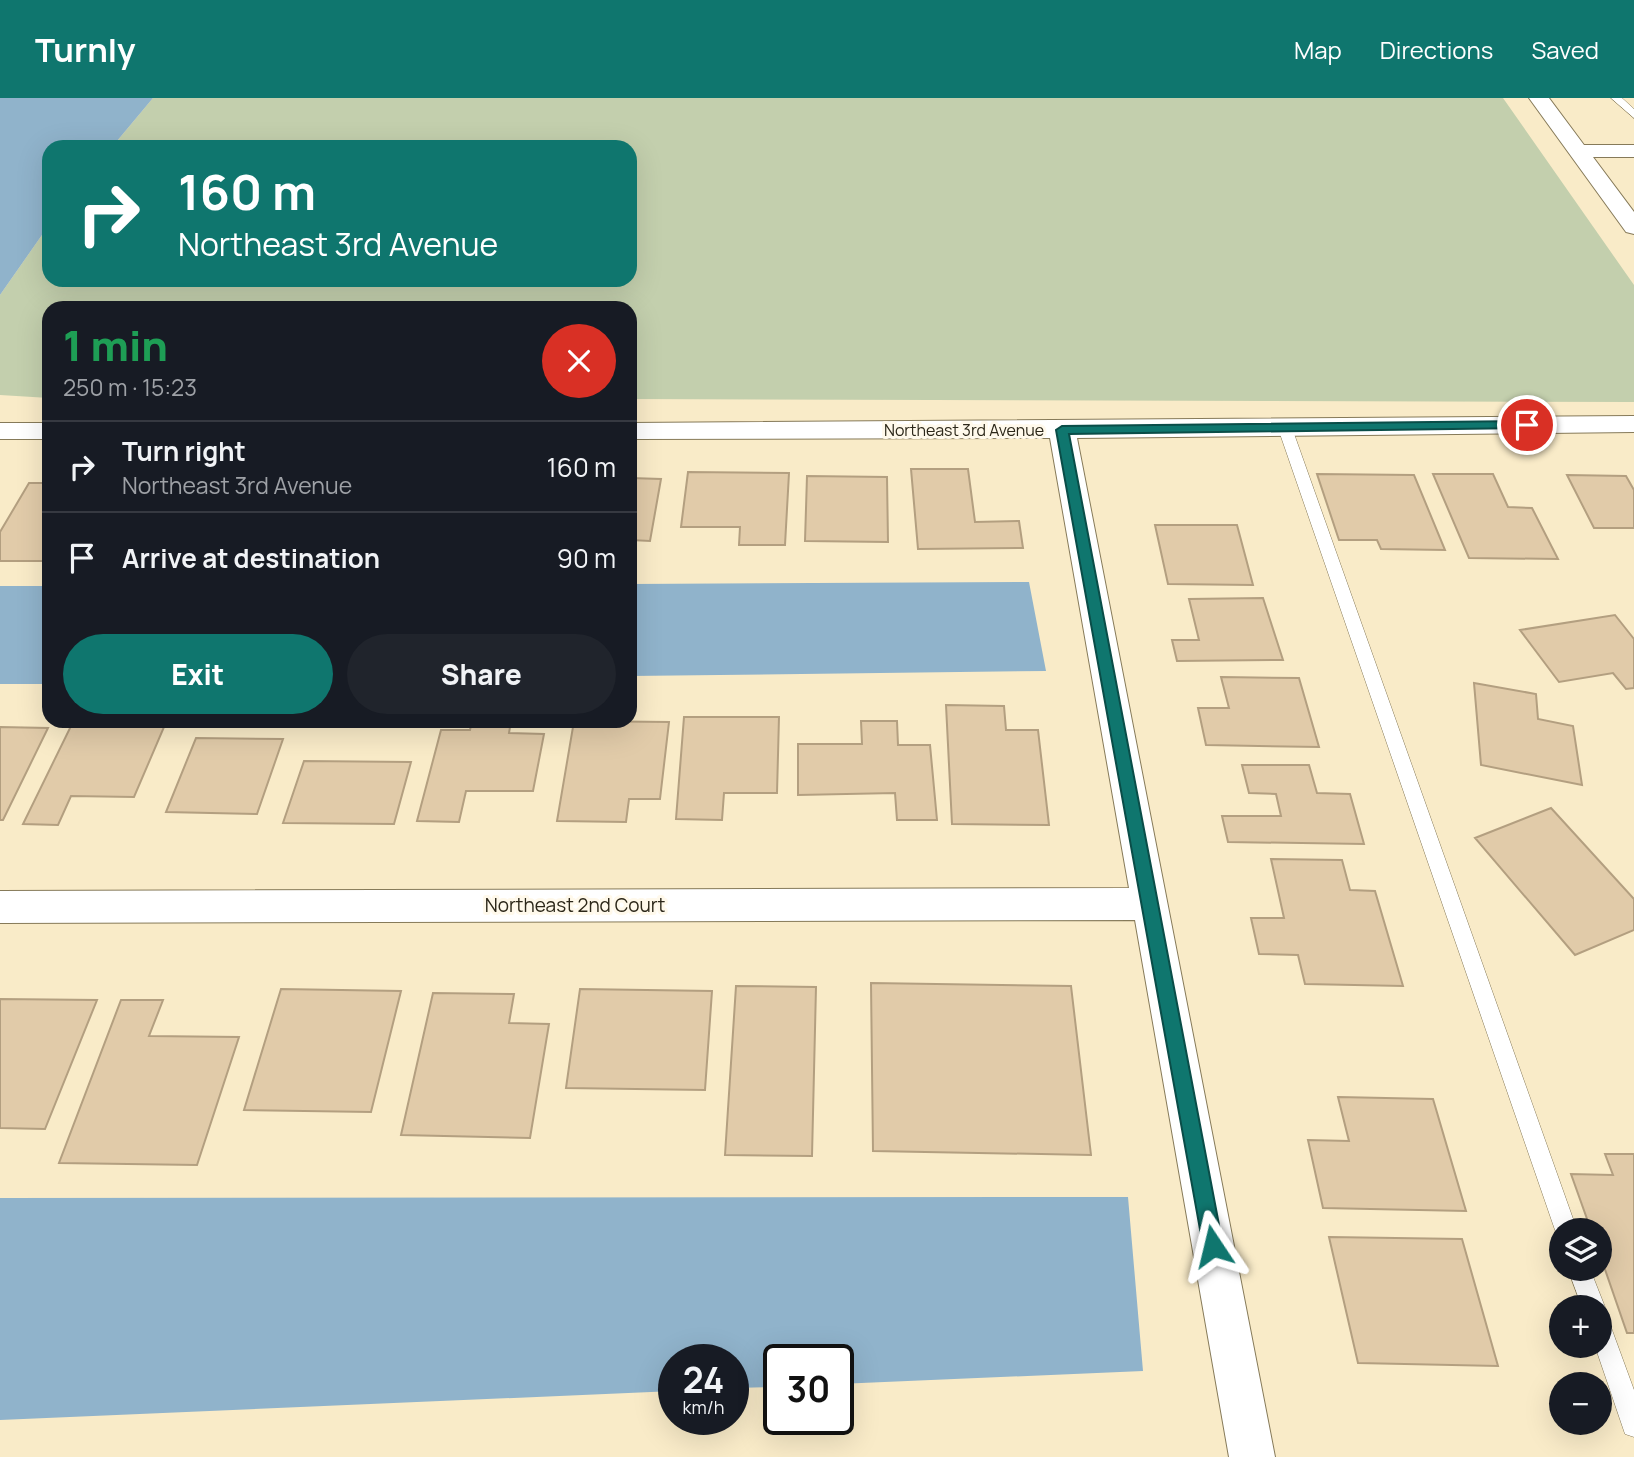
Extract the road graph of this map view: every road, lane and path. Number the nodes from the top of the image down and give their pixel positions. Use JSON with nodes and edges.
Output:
{"nodes":[{"id":1,"x":1539,"y":98,"type":"edge"},
{"id":2,"x":1616,"y":98,"type":"edge"},
{"id":3,"x":1634,"y":115,"type":"edge"},
{"id":4,"x":1578,"y":151,"type":"junction"},
{"id":5,"x":1634,"y":151,"type":"edge"},
{"id":6,"x":1593,"y":171,"type":"junction"},
{"id":7,"x":1634,"y":171,"type":"edge"},
{"id":8,"x":1634,"y":227,"type":"edge"},
{"id":9,"x":1634,"y":424,"type":"edge"},
{"id":10,"x":1285,"y":428,"type":"junction"},
{"id":11,"x":637,"y":430,"type":"edge"},
{"id":12,"x":1062,"y":430,"type":"junction"},
{"id":13,"x":0,"y":431,"type":"edge"},
{"id":14,"x":42,"y":431,"type":"edge"},
{"id":15,"x":1150,"y":904,"type":"junction"},
{"id":16,"x":0,"y":907,"type":"edge"},
{"id":17,"x":1562,"y":1218,"type":"edge"},
{"id":18,"x":1611,"y":1358,"type":"edge"},
{"id":19,"x":1634,"y":1425,"type":"edge"},
{"id":20,"x":1252,"y":1457,"type":"edge"}],
"edges":[{"from":1,"to":4,"type":"street"},
{"from":2,"to":3,"type":"lane"},
{"from":4,"to":5,"type":"street"},
{"from":4,"to":6,"type":"street"},
{"from":6,"to":7,"type":"street"},
{"from":6,"to":8,"type":"street"},
{"from":9,"to":10,"type":"street","name":"Northeast 3rd Avenue"},
{"from":10,"to":12,"type":"street","name":"Northeast 3rd Avenue"},
{"from":10,"to":17,"type":"lane"},
{"from":11,"to":12,"type":"street","name":"Northeast 3rd Avenue"},
{"from":12,"to":15,"type":"street"},
{"from":13,"to":14,"type":"street"},
{"from":15,"to":16,"type":"street","name":"Northeast 2nd Court"},
{"from":15,"to":20,"type":"street"},
{"from":18,"to":19,"type":"lane"}]}
